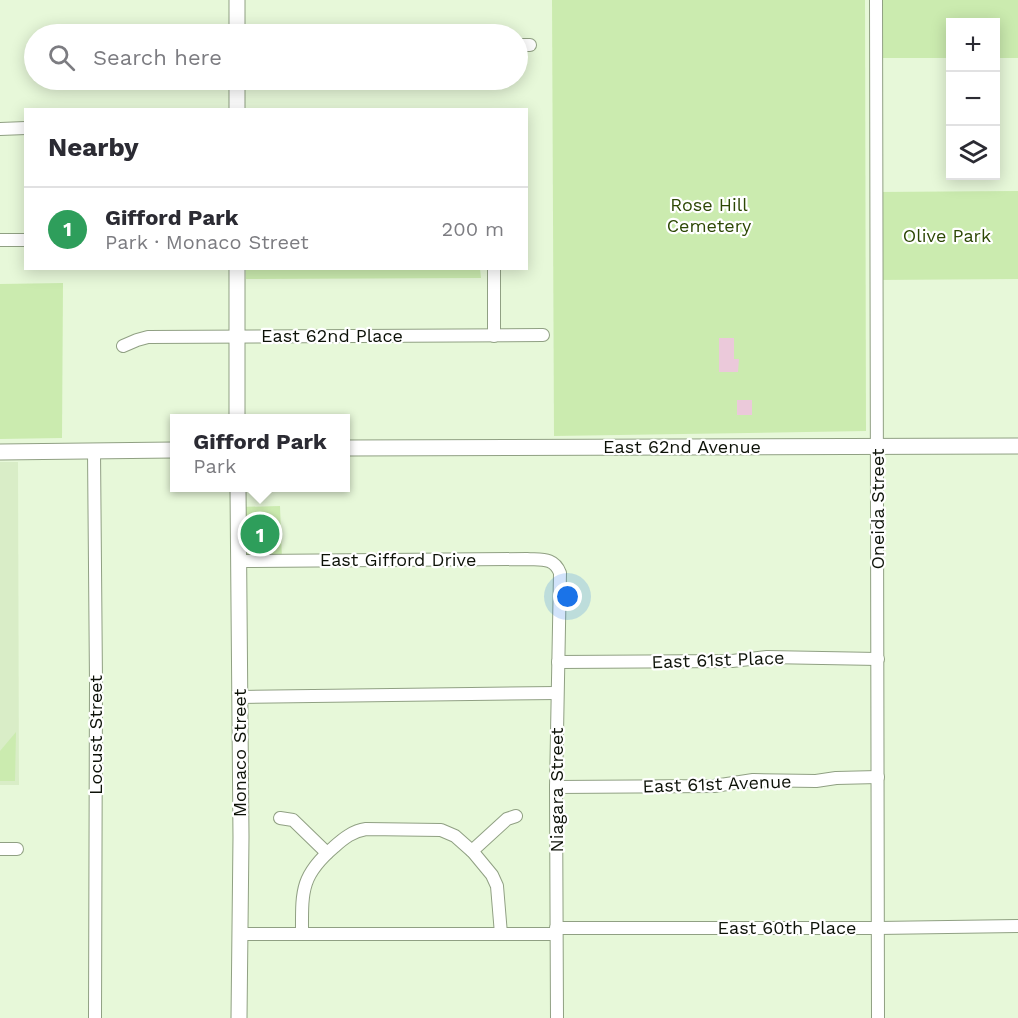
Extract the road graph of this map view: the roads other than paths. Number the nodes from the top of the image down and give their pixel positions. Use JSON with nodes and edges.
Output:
{"nodes":[{"id":1,"x":237,"y":0,"type":"edge"},
{"id":2,"x":876,"y":0,"type":"edge"},
{"id":3,"x":237,"y":24,"type":"edge"},
{"id":4,"x":237,"y":90,"type":"edge"},
{"id":5,"x":237,"y":108,"type":"edge"},
{"id":6,"x":24,"y":128,"type":"edge"},
{"id":7,"x":0,"y":129,"type":"edge"},
{"id":8,"x":0,"y":240,"type":"edge"},
{"id":9,"x":24,"y":240,"type":"edge"},
{"id":10,"x":237,"y":270,"type":"edge"},
{"id":11,"x":494,"y":270,"type":"edge"},
{"id":12,"x":543,"y":335,"type":"dead end"},
{"id":13,"x":494,"y":336,"type":"junction"},
{"id":14,"x":236,"y":337,"type":"junction"},
{"id":15,"x":123,"y":346,"type":"dead end"},
{"id":16,"x":237,"y":414,"type":"edge"},
{"id":17,"x":878,"y":445,"type":"junction"},
{"id":18,"x":1018,"y":446,"type":"edge"},
{"id":19,"x":350,"y":448,"type":"edge"},
{"id":20,"x":170,"y":450,"type":"edge"},
{"id":21,"x":94,"y":451,"type":"junction"},
{"id":22,"x":0,"y":452,"type":"edge"},
{"id":23,"x":238,"y":492,"type":"edge"},
{"id":24,"x":240,"y":561,"type":"junction"},
{"id":25,"x":555,"y":564,"type":"joint"},
{"id":26,"x":878,"y":659,"type":"junction"},
{"id":27,"x":558,"y":662,"type":"junction"},
{"id":28,"x":557,"y":693,"type":"junction"},
{"id":29,"x":240,"y":697,"type":"junction"},
{"id":30,"x":878,"y":777,"type":"junction"},
{"id":31,"x":556,"y":787,"type":"junction"},
{"id":32,"x":516,"y":816,"type":"dead end"},
{"id":33,"x":280,"y":818,"type":"dead end"},
{"id":34,"x":0,"y":849,"type":"edge"},
{"id":35,"x":17,"y":849,"type":"dead end"},
{"id":36,"x":472,"y":851,"type":"junction"},
{"id":37,"x":327,"y":853,"type":"junction"},
{"id":38,"x":1018,"y":926,"type":"edge"},
{"id":39,"x":878,"y":928,"type":"junction"},
{"id":40,"x":556,"y":931,"type":"junction"},
{"id":41,"x":240,"y":934,"type":"junction"},
{"id":42,"x":302,"y":934,"type":"junction"},
{"id":43,"x":501,"y":934,"type":"junction"},
{"id":44,"x":95,"y":1018,"type":"edge"},
{"id":45,"x":239,"y":1018,"type":"edge"},
{"id":46,"x":557,"y":1018,"type":"edge"},
{"id":47,"x":878,"y":1018,"type":"edge"}],
"edges":[{"from":1,"to":3,"type":"street"},
{"from":2,"to":17,"type":"street","name":"Oneida Street"},
{"from":4,"to":5,"type":"street"},
{"from":6,"to":7,"type":"street"},
{"from":8,"to":9,"type":"street"},
{"from":10,"to":14,"type":"street"},
{"from":11,"to":13,"type":"street"},
{"from":12,"to":13,"type":"street","name":"East 62nd Place"},
{"from":13,"to":14,"type":"street","name":"East 62nd Place"},
{"from":14,"to":15,"type":"street","name":"East 62nd Place"},
{"from":14,"to":16,"type":"street"},
{"from":17,"to":18,"type":"street","name":"East 62nd Avenue"},
{"from":17,"to":19,"type":"street","name":"East 62nd Avenue"},
{"from":17,"to":26,"type":"street","name":"Oneida Street"},
{"from":20,"to":21,"type":"street"},
{"from":21,"to":22,"type":"street"},
{"from":21,"to":44,"type":"street","name":"Locust Street"},
{"from":23,"to":24,"type":"street","name":"Monaco Street"},
{"from":24,"to":25,"type":"street","name":"East Gifford Drive"},
{"from":24,"to":29,"type":"street","name":"Monaco Street"},
{"from":25,"to":27,"type":"street","name":"Niagara Street"},
{"from":26,"to":27,"type":"street","name":"East 61st Place"},
{"from":26,"to":30,"type":"street","name":"Oneida Street"},
{"from":27,"to":28,"type":"street","name":"Niagara Street"},
{"from":28,"to":29,"type":"street"},
{"from":28,"to":31,"type":"street","name":"Niagara Street"},
{"from":29,"to":41,"type":"street","name":"Monaco Street"},
{"from":30,"to":31,"type":"street","name":"East 61st Avenue"},
{"from":30,"to":39,"type":"street","name":"Oneida Street"},
{"from":31,"to":40,"type":"street","name":"Niagara Street"},
{"from":32,"to":36,"type":"street"},
{"from":33,"to":37,"type":"street"},
{"from":34,"to":35,"type":"street"},
{"from":36,"to":37,"type":"street"},
{"from":36,"to":43,"type":"street"},
{"from":37,"to":42,"type":"street"},
{"from":38,"to":39,"type":"street","name":"East 60th Place"},
{"from":39,"to":40,"type":"street","name":"East 60th Place"},
{"from":39,"to":47,"type":"street","name":"Oneida Street"},
{"from":40,"to":43,"type":"street","name":"East 60th Place"},
{"from":40,"to":46,"type":"street","name":"Niagara Street"},
{"from":41,"to":42,"type":"street","name":"East 60th Place"},
{"from":41,"to":45,"type":"street","name":"Monaco Street"},
{"from":42,"to":43,"type":"street","name":"East 60th Place"}]}
